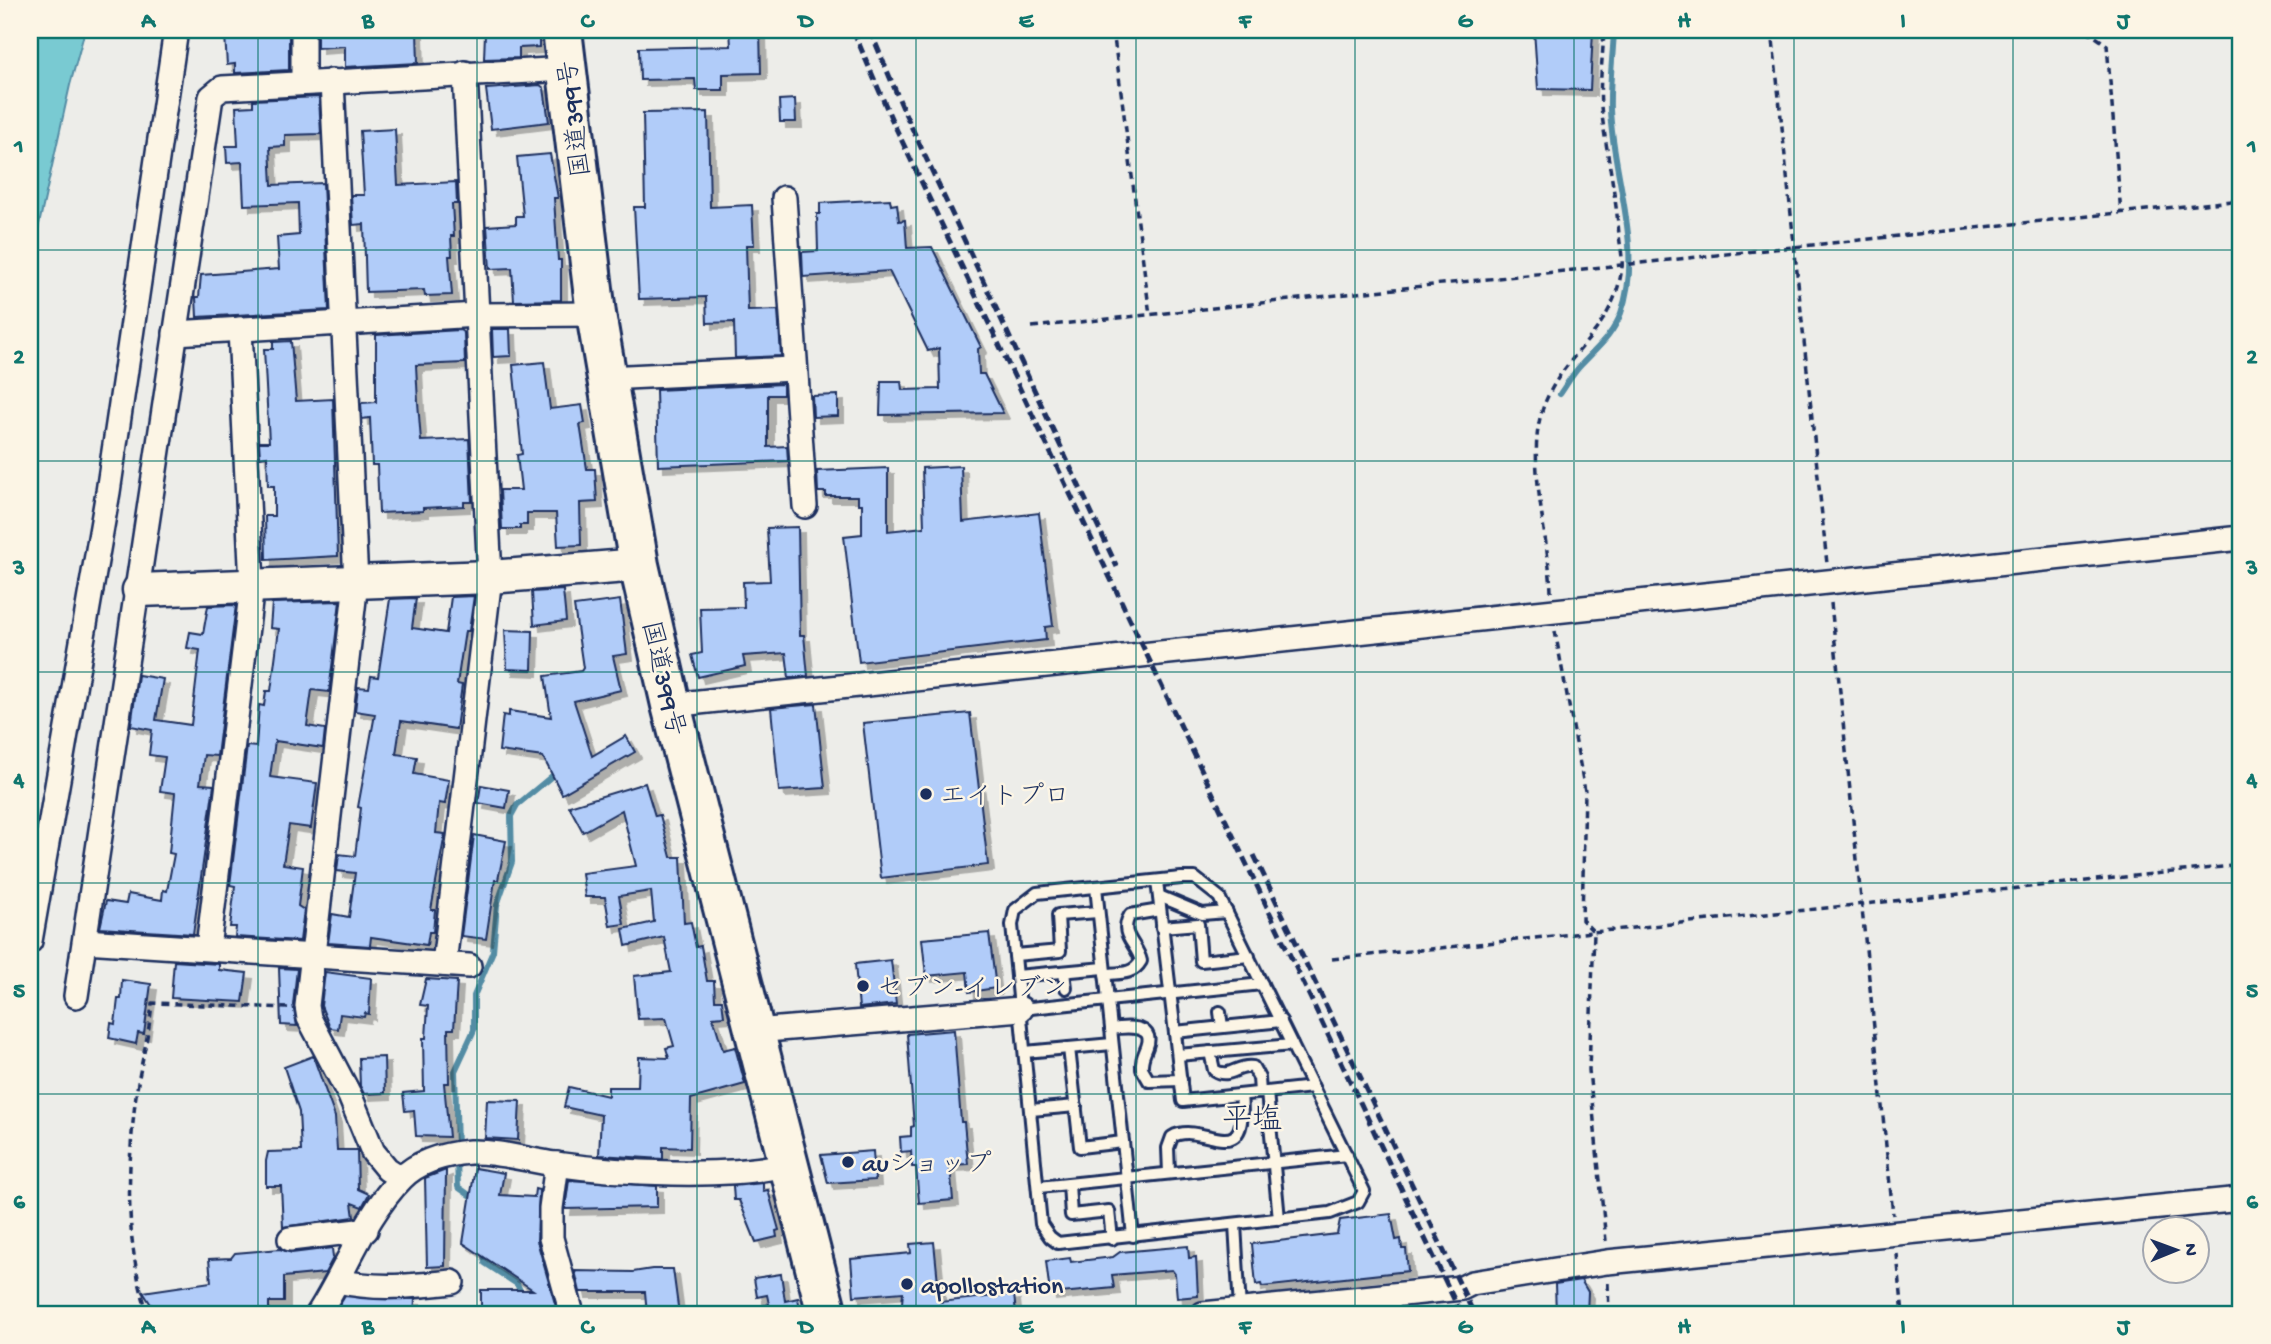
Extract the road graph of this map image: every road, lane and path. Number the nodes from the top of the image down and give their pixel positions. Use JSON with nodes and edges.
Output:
{"nodes":[{"id":1,"x":176,"y":30,"type":"edge"},
{"id":2,"x":303,"y":30,"type":"edge"},
{"id":3,"x":562,"y":30,"type":"edge"},
{"id":4,"x":1113,"y":30,"type":"edge"},
{"id":5,"x":1604,"y":30,"type":"edge"},
{"id":6,"x":1772,"y":30,"type":"edge"},
{"id":7,"x":2086,"y":30,"type":"edge"},
{"id":8,"x":567,"y":69,"type":"junction"},
{"id":9,"x":465,"y":73,"type":"junction"},
{"id":10,"x":332,"y":81,"type":"junction"},
{"id":11,"x":303,"y":83,"type":"junction"},
{"id":12,"x":784,"y":198,"type":"dead end"},
{"id":13,"x":2241,"y":200,"type":"edge"},
{"id":14,"x":2123,"y":213,"type":"junction"},
{"id":15,"x":1794,"y":248,"type":"junction"},
{"id":16,"x":1622,"y":267,"type":"junction"},
{"id":17,"x":596,"y":314,"type":"junction"},
{"id":18,"x":477,"y":315,"type":"junction"},
{"id":19,"x":1150,"y":315,"type":"junction"},
{"id":20,"x":343,"y":323,"type":"junction"},
{"id":21,"x":1032,"y":327,"type":"dead end"},
{"id":22,"x":240,"y":329,"type":"junction"},
{"id":23,"x":175,"y":333,"type":"junction"},
{"id":24,"x":793,"y":369,"type":"junction"},
{"id":25,"x":606,"y":377,"type":"junction"},
{"id":26,"x":805,"y":506,"type":"dead end"},
{"id":27,"x":2241,"y":538,"type":"edge"},
{"id":28,"x":639,"y":565,"type":"junction"},
{"id":29,"x":490,"y":577,"type":"junction"},
{"id":30,"x":356,"y":582,"type":"junction"},
{"id":31,"x":1829,"y":582,"type":"junction"},
{"id":32,"x":252,"y":586,"type":"junction"},
{"id":33,"x":139,"y":590,"type":"junction"},
{"id":34,"x":1552,"y":611,"type":"junction"},
{"id":35,"x":671,"y":705,"type":"junction"},
{"id":36,"x":2241,"y":865,"type":"edge"},
{"id":37,"x":1157,"y":881,"type":"junction"},
{"id":38,"x":1096,"y":887,"type":"junction"},
{"id":39,"x":1158,"y":896,"type":"junction"},
{"id":40,"x":1861,"y":904,"type":"junction"},
{"id":41,"x":1160,"y":909,"type":"junction"},
{"id":42,"x":1098,"y":912,"type":"junction"},
{"id":43,"x":1227,"y":912,"type":"junction"},
{"id":44,"x":1162,"y":927,"type":"junction"},
{"id":45,"x":1594,"y":932,"type":"junction"},
{"id":46,"x":30,"y":941,"type":"edge"},
{"id":47,"x":85,"y":941,"type":"junction"},
{"id":48,"x":208,"y":948,"type":"junction"},
{"id":49,"x":312,"y":955,"type":"junction"},
{"id":50,"x":1016,"y":955,"type":"junction"},
{"id":51,"x":1249,"y":957,"type":"junction"},
{"id":52,"x":1332,"y":959,"type":"dead end"},
{"id":53,"x":444,"y":964,"type":"junction"},
{"id":54,"x":469,"y":966,"type":"dead end"},
{"id":55,"x":1105,"y":971,"type":"junction"},
{"id":56,"x":1064,"y":972,"type":"junction"},
{"id":57,"x":1017,"y":976,"type":"junction"},
{"id":58,"x":1262,"y":984,"type":"junction"},
{"id":59,"x":1066,"y":988,"type":"dead end"},
{"id":60,"x":1170,"y":993,"type":"junction"},
{"id":61,"x":76,"y":996,"type":"dead end"},
{"id":62,"x":1108,"y":1000,"type":"junction"},
{"id":63,"x":1021,"y":1009,"type":"junction"},
{"id":64,"x":308,"y":1010,"type":"junction"},
{"id":65,"x":1220,"y":1012,"type":"dead end"},
{"id":66,"x":1281,"y":1021,"type":"junction"},
{"id":67,"x":1222,"y":1027,"type":"junction"},
{"id":68,"x":1111,"y":1029,"type":"junction"},
{"id":69,"x":754,"y":1031,"type":"junction"},
{"id":70,"x":1175,"y":1032,"type":"junction"},
{"id":71,"x":1112,"y":1044,"type":"junction"},
{"id":72,"x":1292,"y":1045,"type":"junction"},
{"id":73,"x":1069,"y":1048,"type":"junction"},
{"id":74,"x":1025,"y":1052,"type":"junction"},
{"id":75,"x":1210,"y":1052,"type":"junction"},
{"id":76,"x":1178,"y":1055,"type":"junction"},
{"id":77,"x":1181,"y":1080,"type":"junction"},
{"id":78,"x":1313,"y":1087,"type":"junction"},
{"id":79,"x":1264,"y":1092,"type":"junction"},
{"id":80,"x":1241,"y":1095,"type":"junction"},
{"id":81,"x":1076,"y":1107,"type":"junction"},
{"id":82,"x":1031,"y":1110,"type":"junction"},
{"id":83,"x":1123,"y":1142,"type":"junction"},
{"id":84,"x":1347,"y":1155,"type":"junction"},
{"id":85,"x":1274,"y":1163,"type":"junction"},
{"id":86,"x":557,"y":1164,"type":"junction"},
{"id":87,"x":788,"y":1164,"type":"junction"},
{"id":88,"x":1170,"y":1173,"type":"junction"},
{"id":89,"x":401,"y":1178,"type":"junction"},
{"id":90,"x":1126,"y":1178,"type":"junction"},
{"id":91,"x":1069,"y":1184,"type":"junction"},
{"id":92,"x":1039,"y":1186,"type":"junction"},
{"id":93,"x":2241,"y":1199,"type":"edge"},
{"id":94,"x":1279,"y":1219,"type":"junction"},
{"id":95,"x":1235,"y":1224,"type":"junction"},
{"id":96,"x":366,"y":1230,"type":"junction"},
{"id":97,"x":1895,"y":1232,"type":"junction"},
{"id":98,"x":1133,"y":1236,"type":"junction"},
{"id":99,"x":290,"y":1239,"type":"dead end"},
{"id":100,"x":1112,"y":1239,"type":"junction"},
{"id":101,"x":1607,"y":1262,"type":"junction"},
{"id":102,"x":339,"y":1281,"type":"junction"},
{"id":103,"x":452,"y":1282,"type":"dead end"},
{"id":104,"x":1240,"y":1310,"type":"junction"},
{"id":105,"x":148,"y":1314,"type":"edge"},
{"id":106,"x":318,"y":1314,"type":"edge"},
{"id":107,"x":572,"y":1314,"type":"edge"},
{"id":108,"x":827,"y":1314,"type":"edge"},
{"id":109,"x":1205,"y":1314,"type":"edge"},
{"id":110,"x":1609,"y":1314,"type":"edge"},
{"id":111,"x":1903,"y":1314,"type":"edge"}],
"edges":[{"from":1,"to":46,"type":"street"},
{"from":2,"to":11,"type":"street"},
{"from":3,"to":8,"type":"highway","name":"国道399号"},
{"from":4,"to":19,"type":"path"},
{"from":5,"to":16,"type":"path"},
{"from":6,"to":15,"type":"path"},
{"from":7,"to":14,"type":"path"},
{"from":8,"to":9,"type":"street"},
{"from":8,"to":17,"type":"highway","name":"国道399号"},
{"from":9,"to":10,"type":"street"},
{"from":9,"to":18,"type":"street"},
{"from":10,"to":11,"type":"street"},
{"from":10,"to":20,"type":"street"},
{"from":11,"to":23,"type":"street"},
{"from":12,"to":24,"type":"street"},
{"from":13,"to":14,"type":"path"},
{"from":14,"to":15,"type":"path"},
{"from":15,"to":16,"type":"path"},
{"from":15,"to":31,"type":"path"},
{"from":16,"to":19,"type":"path"},
{"from":16,"to":34,"type":"path"},
{"from":17,"to":18,"type":"street"},
{"from":17,"to":25,"type":"highway","name":"国道399号"},
{"from":18,"to":20,"type":"street"},
{"from":18,"to":29,"type":"street"},
{"from":19,"to":21,"type":"path"},
{"from":20,"to":22,"type":"street"},
{"from":20,"to":30,"type":"street"},
{"from":22,"to":23,"type":"street"},
{"from":22,"to":32,"type":"street"},
{"from":23,"to":33,"type":"street"},
{"from":24,"to":25,"type":"street"},
{"from":24,"to":26,"type":"street"},
{"from":25,"to":28,"type":"highway","name":"国道399号"},
{"from":27,"to":31,"type":"street"},
{"from":28,"to":29,"type":"street"},
{"from":28,"to":35,"type":"highway","name":"国道399号"},
{"from":29,"to":30,"type":"street"},
{"from":29,"to":53,"type":"street"},
{"from":30,"to":32,"type":"street"},
{"from":30,"to":49,"type":"street"},
{"from":31,"to":34,"type":"street"},
{"from":31,"to":40,"type":"path"},
{"from":32,"to":33,"type":"street"},
{"from":32,"to":48,"type":"street"},
{"from":33,"to":47,"type":"street"},
{"from":34,"to":35,"type":"street"},
{"from":34,"to":45,"type":"path"},
{"from":35,"to":69,"type":"highway","name":"国道399号"},
{"from":36,"to":40,"type":"path"},
{"from":37,"to":38,"type":"lane"},
{"from":37,"to":39,"type":"lane"},
{"from":37,"to":43,"type":"lane"},
{"from":38,"to":42,"type":"lane"},
{"from":38,"to":50,"type":"lane"},
{"from":39,"to":41,"type":"lane"},
{"from":39,"to":43,"type":"lane"},
{"from":40,"to":45,"type":"path"},
{"from":40,"to":97,"type":"path"},
{"from":41,"to":44,"type":"lane"},
{"from":41,"to":55,"type":"lane"},
{"from":42,"to":50,"type":"lane"},
{"from":42,"to":55,"type":"lane"},
{"from":43,"to":51,"type":"lane"},
{"from":44,"to":51,"type":"lane"},
{"from":44,"to":60,"type":"lane"},
{"from":45,"to":52,"type":"path"},
{"from":45,"to":101,"type":"path"},
{"from":47,"to":48,"type":"street"},
{"from":47,"to":61,"type":"street"},
{"from":48,"to":49,"type":"street"},
{"from":49,"to":53,"type":"street"},
{"from":49,"to":64,"type":"street"},
{"from":50,"to":57,"type":"lane"},
{"from":51,"to":58,"type":"lane"},
{"from":53,"to":54,"type":"street"},
{"from":55,"to":56,"type":"lane"},
{"from":55,"to":62,"type":"lane"},
{"from":56,"to":57,"type":"lane"},
{"from":56,"to":59,"type":"lane"},
{"from":57,"to":63,"type":"lane"},
{"from":58,"to":60,"type":"lane"},
{"from":58,"to":66,"type":"lane"},
{"from":60,"to":62,"type":"lane"},
{"from":60,"to":70,"type":"lane"},
{"from":62,"to":63,"type":"lane"},
{"from":62,"to":68,"type":"lane"},
{"from":63,"to":69,"type":"street"},
{"from":63,"to":74,"type":"lane"},
{"from":64,"to":89,"type":"street"},
{"from":64,"to":105,"type":"path"},
{"from":65,"to":67,"type":"lane"},
{"from":66,"to":67,"type":"lane"},
{"from":66,"to":72,"type":"lane"},
{"from":67,"to":70,"type":"lane"},
{"from":68,"to":71,"type":"lane"},
{"from":68,"to":77,"type":"lane"},
{"from":69,"to":87,"type":"highway","name":"国道399号"},
{"from":70,"to":76,"type":"lane"},
{"from":71,"to":73,"type":"lane"},
{"from":71,"to":83,"type":"lane"},
{"from":72,"to":75,"type":"lane"},
{"from":72,"to":78,"type":"lane"},
{"from":73,"to":74,"type":"lane"},
{"from":73,"to":81,"type":"lane"},
{"from":74,"to":82,"type":"lane"},
{"from":75,"to":76,"type":"lane"},
{"from":75,"to":79,"type":"lane"},
{"from":76,"to":77,"type":"lane"},
{"from":77,"to":80,"type":"lane"},
{"from":78,"to":79,"type":"lane"},
{"from":78,"to":84,"type":"lane"},
{"from":79,"to":80,"type":"lane"},
{"from":79,"to":85,"type":"lane"},
{"from":80,"to":88,"type":"lane"},
{"from":81,"to":82,"type":"lane"},
{"from":81,"to":83,"type":"lane"},
{"from":82,"to":92,"type":"lane"},
{"from":83,"to":90,"type":"lane"},
{"from":84,"to":85,"type":"lane"},
{"from":84,"to":94,"type":"lane"},
{"from":85,"to":88,"type":"lane"},
{"from":85,"to":94,"type":"lane"},
{"from":86,"to":87,"type":"street"},
{"from":86,"to":89,"type":"street"},
{"from":86,"to":107,"type":"street"},
{"from":87,"to":108,"type":"highway","name":"国道399号"},
{"from":88,"to":90,"type":"lane"},
{"from":89,"to":96,"type":"street"},
{"from":90,"to":91,"type":"lane"},
{"from":90,"to":98,"type":"lane"},
{"from":91,"to":92,"type":"lane"},
{"from":91,"to":100,"type":"lane"},
{"from":92,"to":100,"type":"lane"},
{"from":93,"to":97,"type":"street"},
{"from":94,"to":95,"type":"lane"},
{"from":95,"to":98,"type":"lane"},
{"from":95,"to":104,"type":"lane"},
{"from":96,"to":99,"type":"street"},
{"from":96,"to":102,"type":"street"},
{"from":97,"to":101,"type":"street"},
{"from":97,"to":111,"type":"path"},
{"from":98,"to":100,"type":"lane"},
{"from":101,"to":104,"type":"street"},
{"from":101,"to":110,"type":"path"},
{"from":102,"to":103,"type":"street"},
{"from":102,"to":106,"type":"street"},
{"from":104,"to":109,"type":"street"}]}
